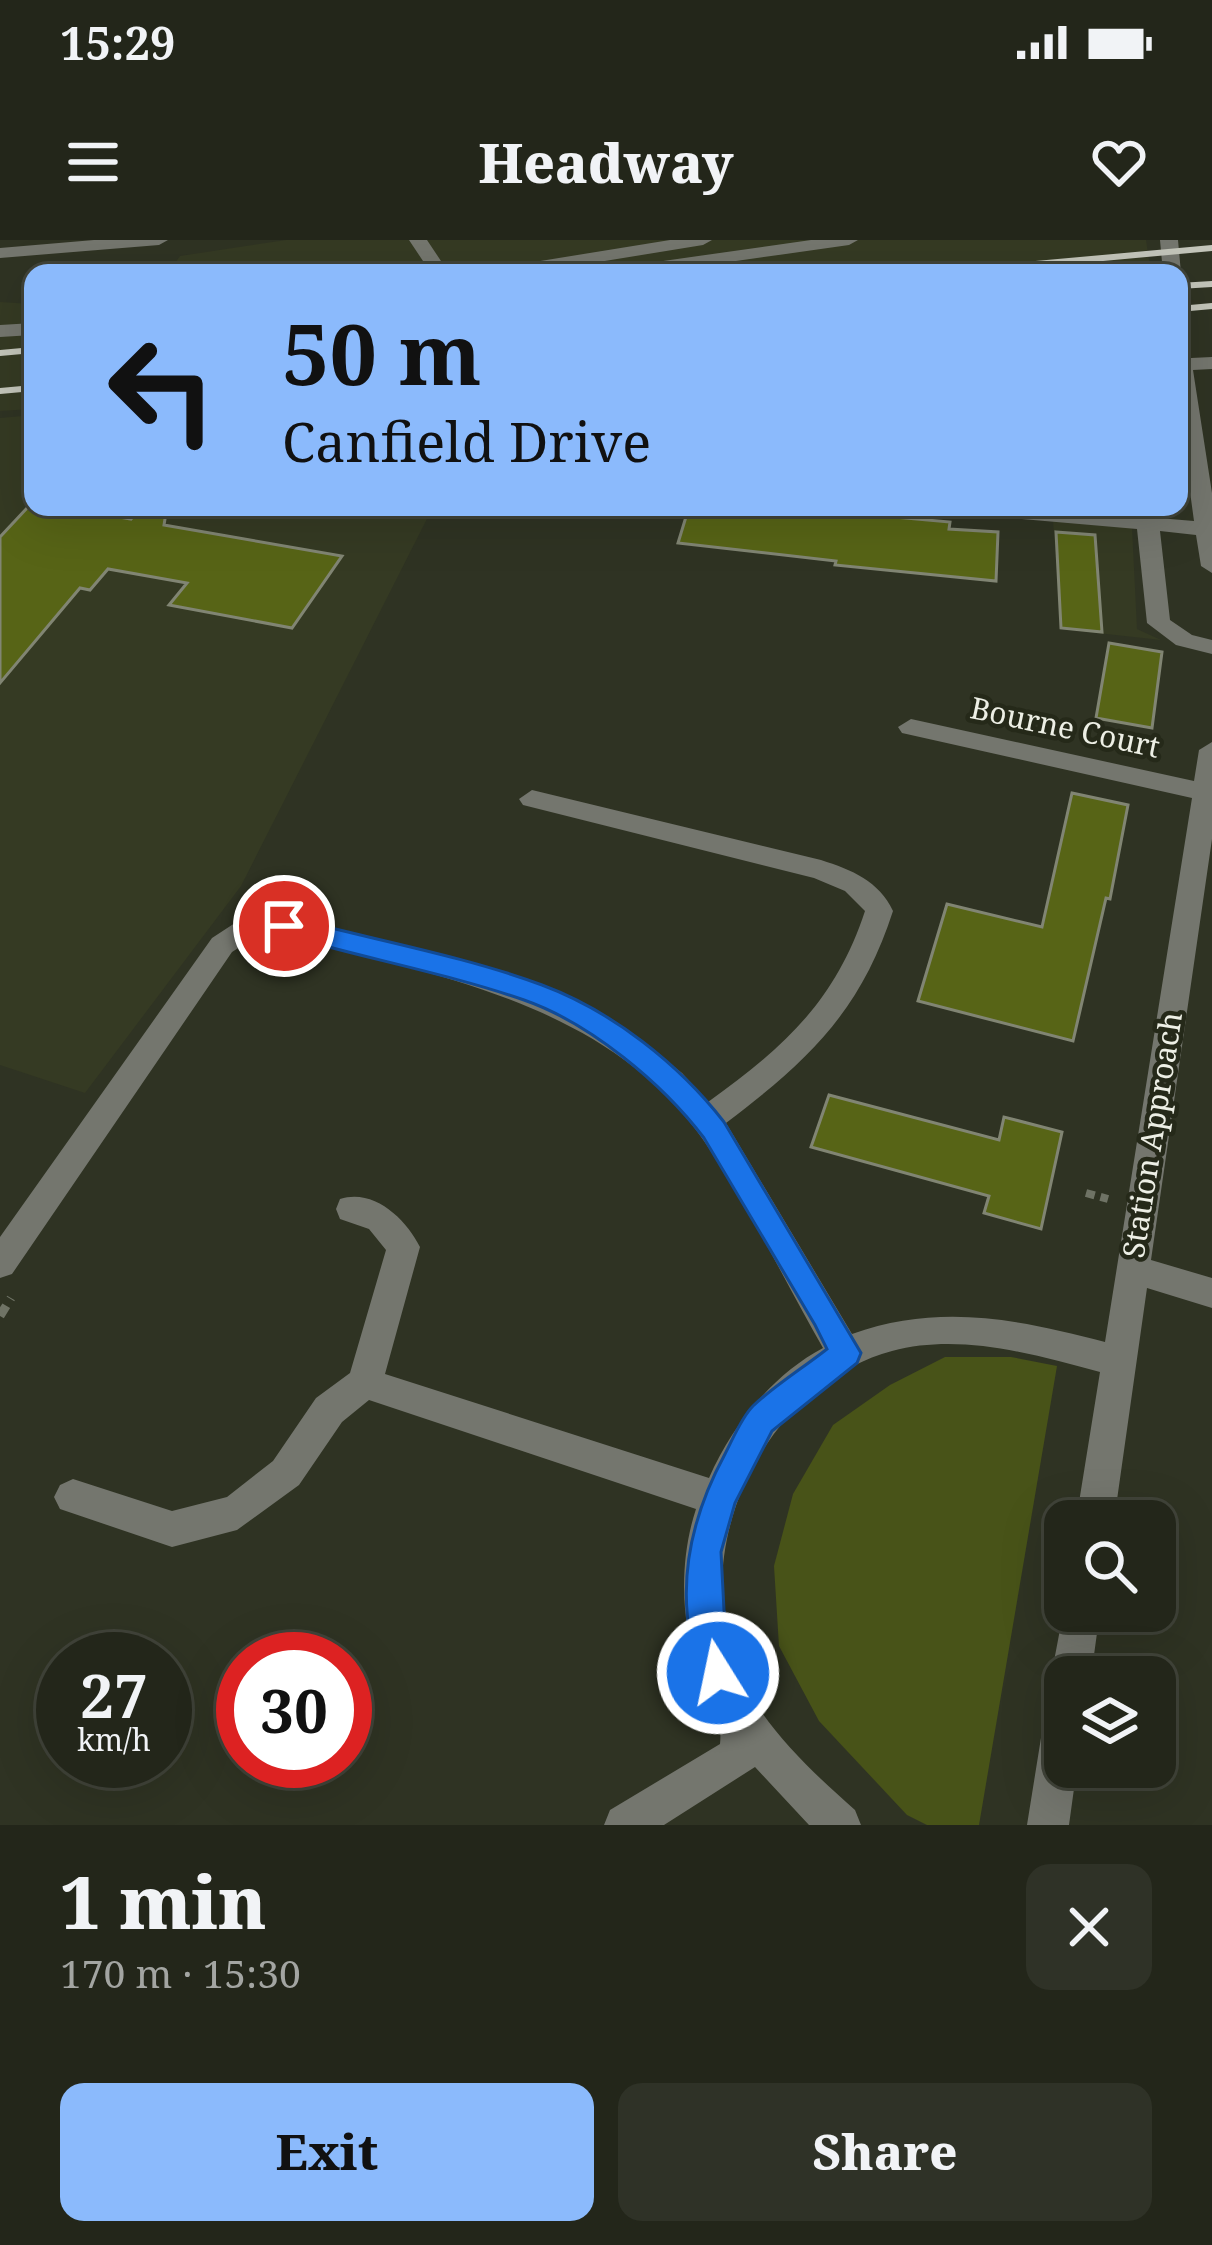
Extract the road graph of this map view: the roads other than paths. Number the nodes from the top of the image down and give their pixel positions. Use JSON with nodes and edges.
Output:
{"nodes":[{"id":1,"x":159,"y":240,"type":"edge"},
{"id":2,"x":703,"y":240,"type":"edge"},
{"id":3,"x":848,"y":240,"type":"edge"},
{"id":4,"x":0,"y":253,"type":"edge"},
{"id":5,"x":465,"y":264,"type":"edge"},
{"id":6,"x":498,"y":264,"type":"edge"},
{"id":7,"x":553,"y":264,"type":"edge"},
{"id":8,"x":690,"y":264,"type":"edge"},
{"id":9,"x":1188,"y":419,"type":"edge"},
{"id":10,"x":1146,"y":516,"type":"edge"},
{"id":11,"x":1207,"y":529,"type":"junction"},
{"id":12,"x":1212,"y":566,"type":"edge"},
{"id":13,"x":1212,"y":647,"type":"edge"},
{"id":14,"x":911,"y":728,"type":"dead end"},
{"id":15,"x":1212,"y":750,"type":"edge"},
{"id":16,"x":1206,"y":792,"type":"junction"},
{"id":17,"x":532,"y":799,"type":"dead end"},
{"id":18,"x":1201,"y":898,"type":"edge"},
{"id":19,"x":707,"y":1120,"type":"junction"},
{"id":20,"x":352,"y":1209,"type":"dead end"},
{"id":21,"x":1132,"y":1269,"type":"junction"},
{"id":22,"x":10,"y":1274,"type":"edge"},
{"id":23,"x":1212,"y":1293,"type":"edge"},
{"id":24,"x":845,"y":1353,"type":"junction"},
{"id":25,"x":1119,"y":1362,"type":"junction"},
{"id":26,"x":365,"y":1383,"type":"junction"},
{"id":27,"x":73,"y":1498,"type":"dead end"},
{"id":28,"x":719,"y":1499,"type":"junction"},
{"id":29,"x":1098,"y":1500,"type":"edge"},
{"id":30,"x":743,"y":1717,"type":"junction"},
{"id":31,"x":1054,"y":1788,"type":"edge"},
{"id":32,"x":625,"y":1825,"type":"edge"},
{"id":33,"x":840,"y":1825,"type":"edge"},
{"id":34,"x":1048,"y":1825,"type":"edge"}],
"edges":[{"from":1,"to":4,"type":"street"},
{"from":2,"to":7,"type":"street"},
{"from":3,"to":8,"type":"street"},
{"from":5,"to":6,"type":"street"},
{"from":9,"to":11,"type":"street"},
{"from":10,"to":11,"type":"street"},
{"from":10,"to":13,"type":"street"},
{"from":11,"to":12,"type":"street"},
{"from":14,"to":16,"type":"street","name":"Bourne Court"},
{"from":15,"to":16,"type":"street","name":"Station Approach"},
{"from":16,"to":18,"type":"street","name":"Station Approach"},
{"from":17,"to":19,"type":"street"},
{"from":18,"to":21,"type":"street","name":"Station Approach"},
{"from":19,"to":22,"type":"street"},
{"from":19,"to":24,"type":"street"},
{"from":20,"to":26,"type":"street"},
{"from":21,"to":23,"type":"street"},
{"from":21,"to":25,"type":"street","name":"Station Approach"},
{"from":24,"to":25,"type":"street"},
{"from":24,"to":28,"type":"street"},
{"from":25,"to":29,"type":"street","name":"Station Approach"},
{"from":26,"to":27,"type":"street"},
{"from":26,"to":28,"type":"street"},
{"from":28,"to":30,"type":"street"},
{"from":30,"to":32,"type":"street"},
{"from":30,"to":33,"type":"street"},
{"from":31,"to":34,"type":"street"}]}
